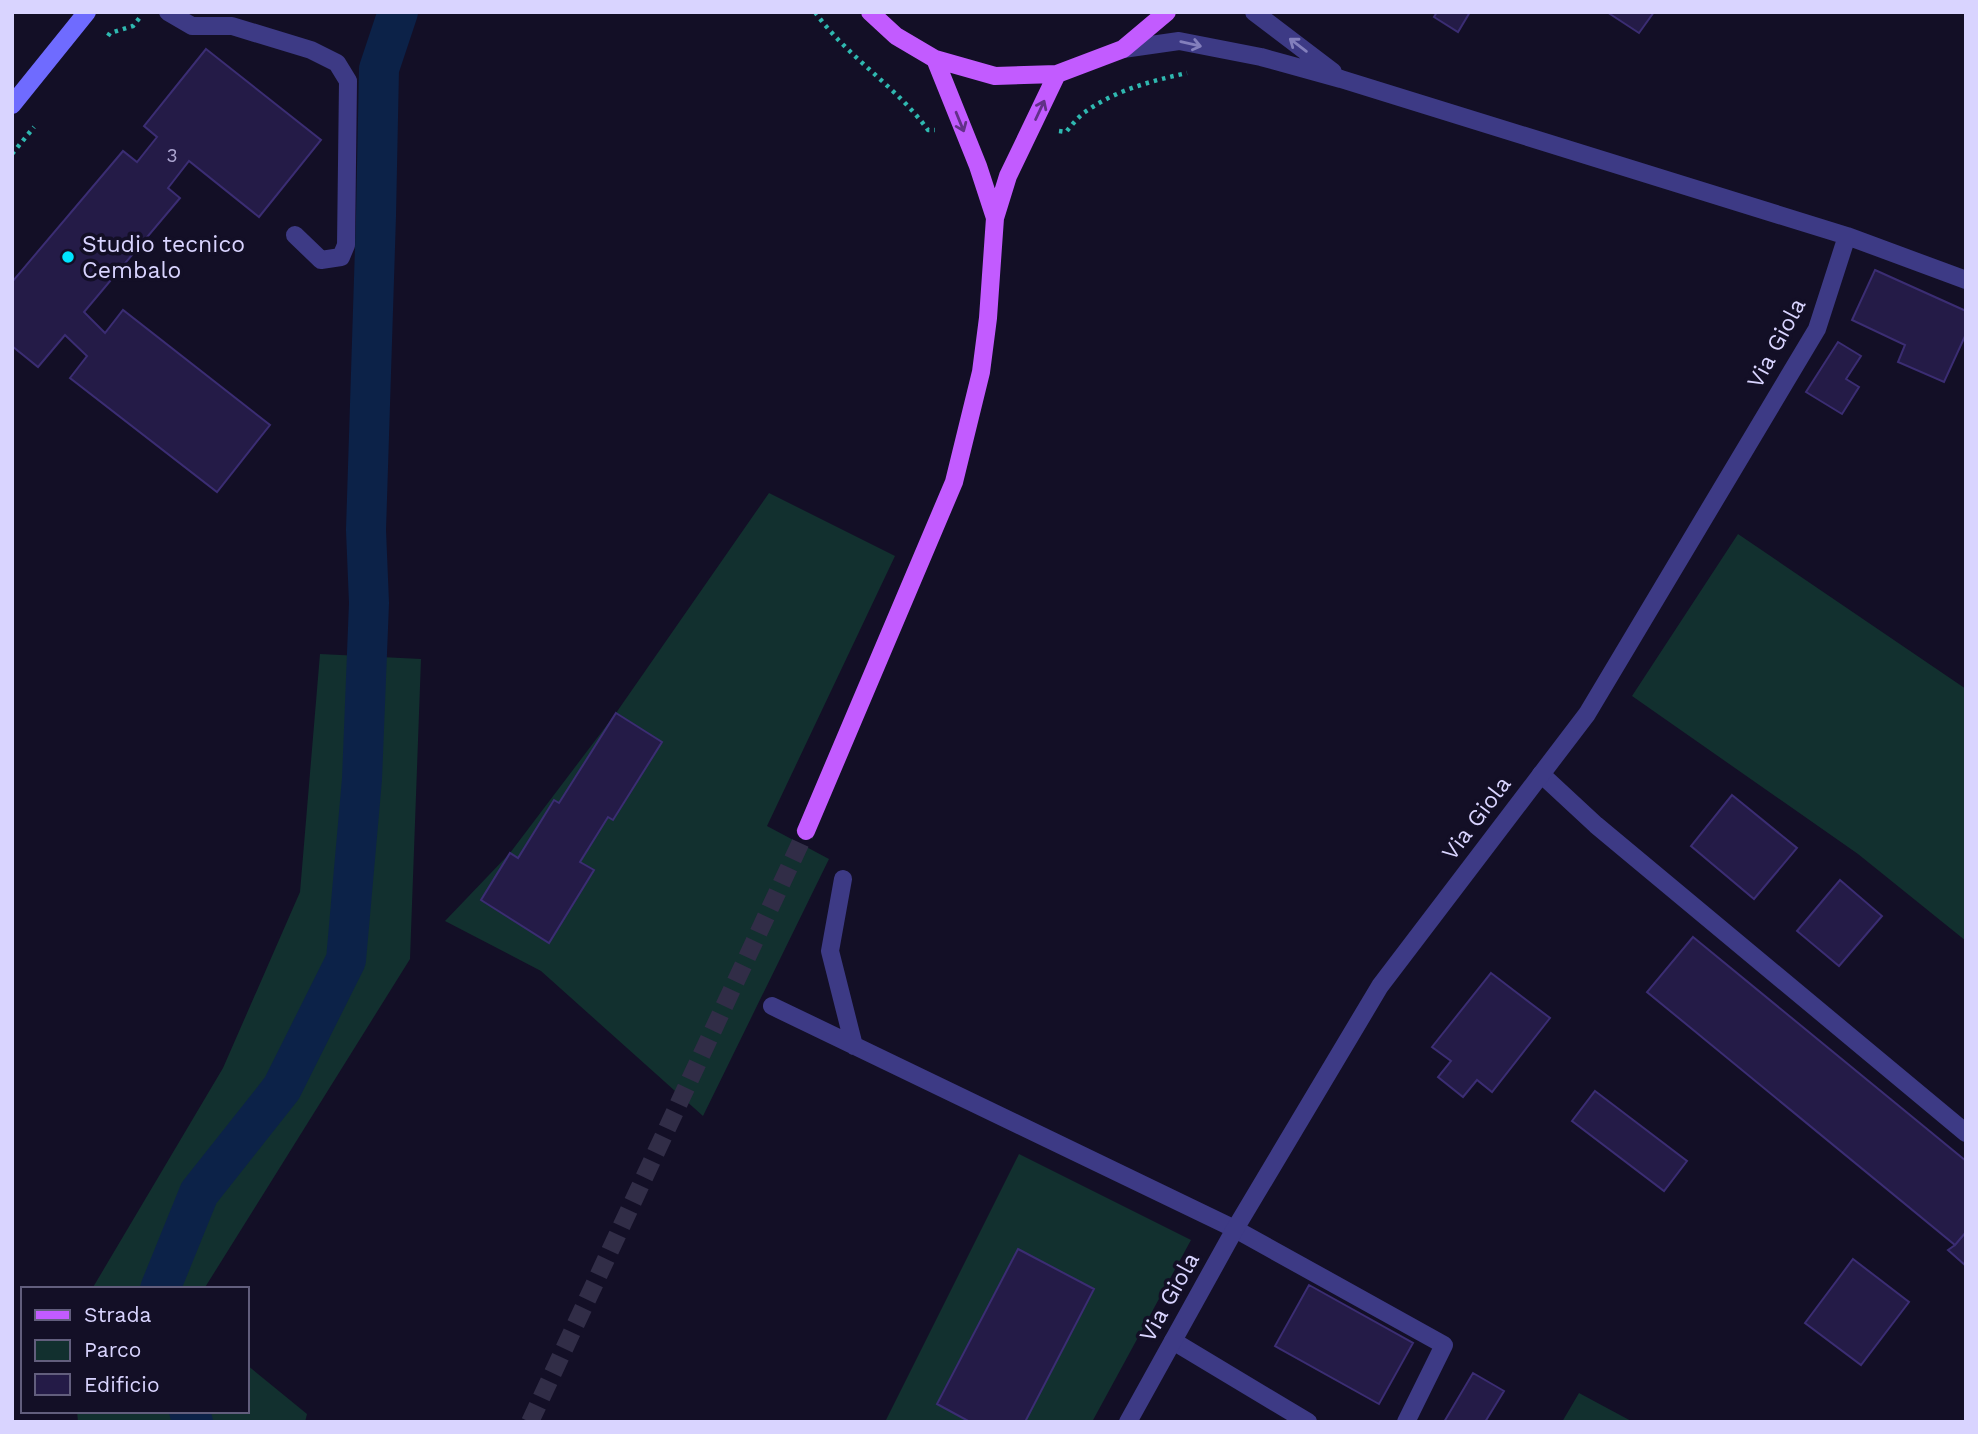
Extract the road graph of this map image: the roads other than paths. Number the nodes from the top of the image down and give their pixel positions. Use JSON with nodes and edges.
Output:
{"nodes":[{"id":1,"x":87,"y":12,"type":"edge"},
{"id":2,"x":168,"y":12,"type":"edge"},
{"id":3,"x":870,"y":12,"type":"edge"},
{"id":4,"x":1167,"y":12,"type":"edge"},
{"id":5,"x":1254,"y":12,"type":"edge"},
{"id":6,"x":1123,"y":49,"type":"junction"},
{"id":7,"x":934,"y":59,"type":"junction"},
{"id":8,"x":1057,"y":74,"type":"junction"},
{"id":9,"x":1341,"y":79,"type":"junction"},
{"id":10,"x":12,"y":105,"type":"edge"},
{"id":11,"x":995,"y":218,"type":"junction"},
{"id":12,"x":295,"y":235,"type":"dead end"},
{"id":13,"x":1847,"y":236,"type":"junction"},
{"id":14,"x":1966,"y":280,"type":"edge"},
{"id":15,"x":1541,"y":774,"type":"junction"},
{"id":16,"x":806,"y":831,"type":"tunnel mouth"},
{"id":17,"x":843,"y":878,"type":"dead end"},
{"id":18,"x":772,"y":1006,"type":"dead end"},
{"id":19,"x":854,"y":1046,"type":"junction"},
{"id":20,"x":1966,"y":1133,"type":"edge"},
{"id":21,"x":1235,"y":1229,"type":"junction"},
{"id":22,"x":1173,"y":1340,"type":"junction"},
{"id":23,"x":1128,"y":1422,"type":"edge"},
{"id":24,"x":1308,"y":1422,"type":"edge"},
{"id":25,"x":1406,"y":1422,"type":"edge"}],
"edges":[{"from":1,"to":10,"type":"street"},
{"from":2,"to":12,"type":"street"},
{"from":3,"to":7,"type":"main road"},
{"from":4,"to":6,"type":"main road"},
{"from":9,"to":5,"type":"street","one_way":true},
{"from":6,"to":8,"type":"main road"},
{"from":6,"to":9,"type":"street","one_way":true},
{"from":7,"to":8,"type":"main road"},
{"from":7,"to":11,"type":"main road","one_way":true},
{"from":11,"to":8,"type":"main road","one_way":true},
{"from":9,"to":13,"type":"street"},
{"from":11,"to":16,"type":"main road"},
{"from":13,"to":14,"type":"street"},
{"from":13,"to":15,"type":"street","name":"Via Giola"},
{"from":15,"to":20,"type":"street"},
{"from":15,"to":21,"type":"street","name":"Via Giola"},
{"from":17,"to":19,"type":"street"},
{"from":18,"to":19,"type":"street"},
{"from":19,"to":21,"type":"street"},
{"from":21,"to":22,"type":"street","name":"Via Giola"},
{"from":21,"to":25,"type":"street"},
{"from":22,"to":23,"type":"street","name":"Via Giola"},
{"from":22,"to":24,"type":"street"}]}
